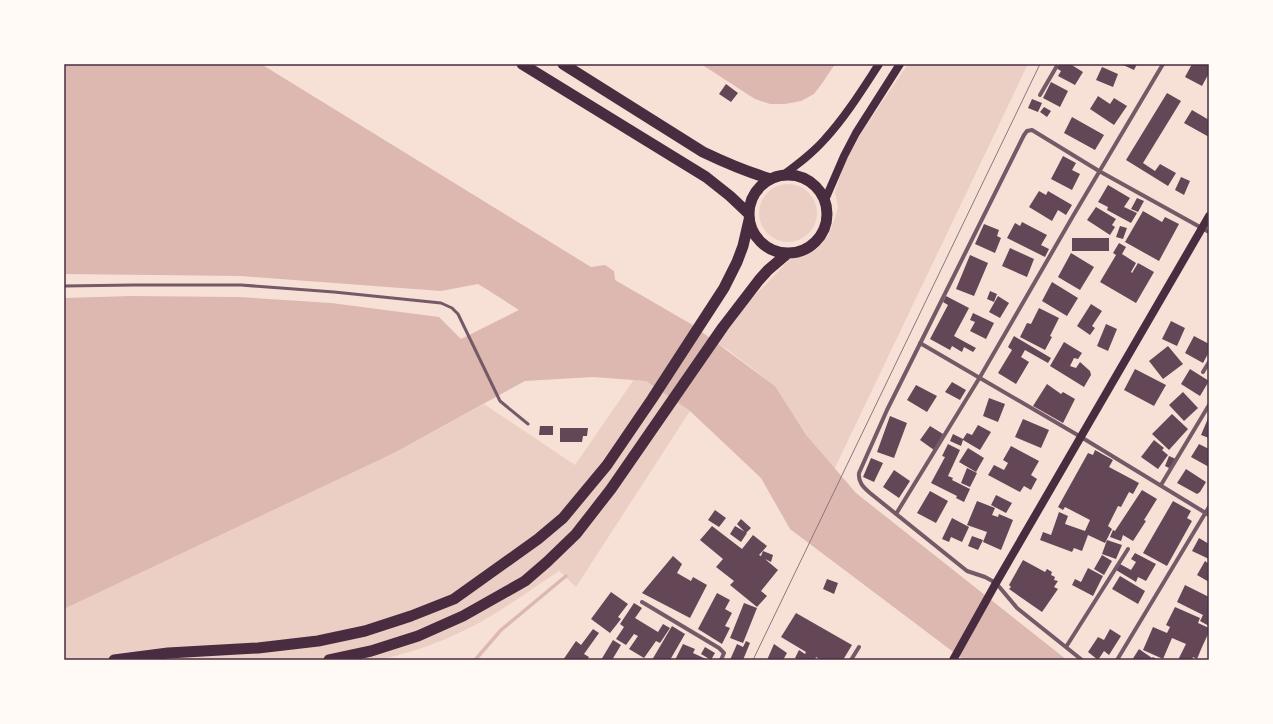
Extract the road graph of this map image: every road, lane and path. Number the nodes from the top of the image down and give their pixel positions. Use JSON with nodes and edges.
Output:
{"nodes":[{"id":1,"x":522,"y":64,"type":"edge"},
{"id":2,"x":563,"y":64,"type":"edge"},
{"id":3,"x":879,"y":64,"type":"edge"},
{"id":4,"x":900,"y":64,"type":"edge"},
{"id":5,"x":1058,"y":64,"type":"edge"},
{"id":6,"x":1163,"y":64,"type":"edge"},
{"id":7,"x":1040,"y":95,"type":"dead end"},
{"id":8,"x":1099,"y":171,"type":"junction"},
{"id":9,"x":783,"y":175,"type":"junction"},
{"id":10,"x":771,"y":179,"type":"junction"},
{"id":11,"x":825,"y":200,"type":"junction"},
{"id":12,"x":1209,"y":216,"type":"edge"},
{"id":13,"x":749,"y":217,"type":"junction"},
{"id":14,"x":1206,"y":230,"type":"edge"},
{"id":15,"x":788,"y":253,"type":"junction"},
{"id":16,"x":64,"y":286,"type":"edge"},
{"id":17,"x":920,"y":343,"type":"junction"},
{"id":18,"x":1209,"y":362,"type":"edge"},
{"id":19,"x":1203,"y":372,"type":"dead end"},
{"id":20,"x":980,"y":377,"type":"junction"},
{"id":21,"x":1209,"y":404,"type":"edge"},
{"id":22,"x":528,"y":424,"type":"dead end"},
{"id":23,"x":1081,"y":437,"type":"junction"},
{"id":24,"x":1161,"y":486,"type":"junction"},
{"id":25,"x":1209,"y":507,"type":"edge"},
{"id":26,"x":896,"y":514,"type":"junction"},
{"id":27,"x":1207,"y":514,"type":"edge"},
{"id":28,"x":1128,"y":549,"type":"dead end"},
{"id":29,"x":995,"y":585,"type":"junction"},
{"id":30,"x":642,"y":602,"type":"dead end"},
{"id":31,"x":859,"y":647,"type":"dead end"},
{"id":32,"x":1066,"y":647,"type":"junction"},
{"id":33,"x":114,"y":660,"type":"edge"},
{"id":34,"x":329,"y":660,"type":"edge"},
{"id":35,"x":721,"y":660,"type":"edge"},
{"id":36,"x":851,"y":660,"type":"edge"},
{"id":37,"x":953,"y":660,"type":"edge"},
{"id":38,"x":1082,"y":660,"type":"edge"},
{"id":39,"x":1117,"y":660,"type":"edge"}],
"edges":[{"from":1,"to":13,"type":"highway"},
{"from":2,"to":10,"type":"highway"},
{"from":3,"to":9,"type":"main road"},
{"from":4,"to":11,"type":"main road"},
{"from":5,"to":7,"type":"street"},
{"from":6,"to":8,"type":"street"},
{"from":8,"to":14,"type":"street"},
{"from":8,"to":17,"type":"street"},
{"from":8,"to":20,"type":"street"},
{"from":9,"to":10,"type":"highway"},
{"from":9,"to":11,"type":"highway"},
{"from":10,"to":13,"type":"highway"},
{"from":11,"to":15,"type":"highway"},
{"from":12,"to":14,"type":"main road"},
{"from":13,"to":15,"type":"highway"},
{"from":13,"to":33,"type":"highway"},
{"from":14,"to":23,"type":"main road"},
{"from":15,"to":34,"type":"highway"},
{"from":16,"to":22,"type":"lane"},
{"from":17,"to":20,"type":"street"},
{"from":17,"to":26,"type":"street"},
{"from":18,"to":19,"type":"street"},
{"from":20,"to":23,"type":"street"},
{"from":20,"to":26,"type":"street"},
{"from":21,"to":24,"type":"street"},
{"from":23,"to":24,"type":"street"},
{"from":23,"to":29,"type":"main road"},
{"from":24,"to":27,"type":"street"},
{"from":25,"to":27,"type":"street"},
{"from":26,"to":29,"type":"street"},
{"from":27,"to":39,"type":"street"},
{"from":28,"to":32,"type":"street"},
{"from":29,"to":32,"type":"street"},
{"from":29,"to":37,"type":"main road"},
{"from":30,"to":35,"type":"street"},
{"from":31,"to":36,"type":"street"},
{"from":32,"to":38,"type":"street"}]}
